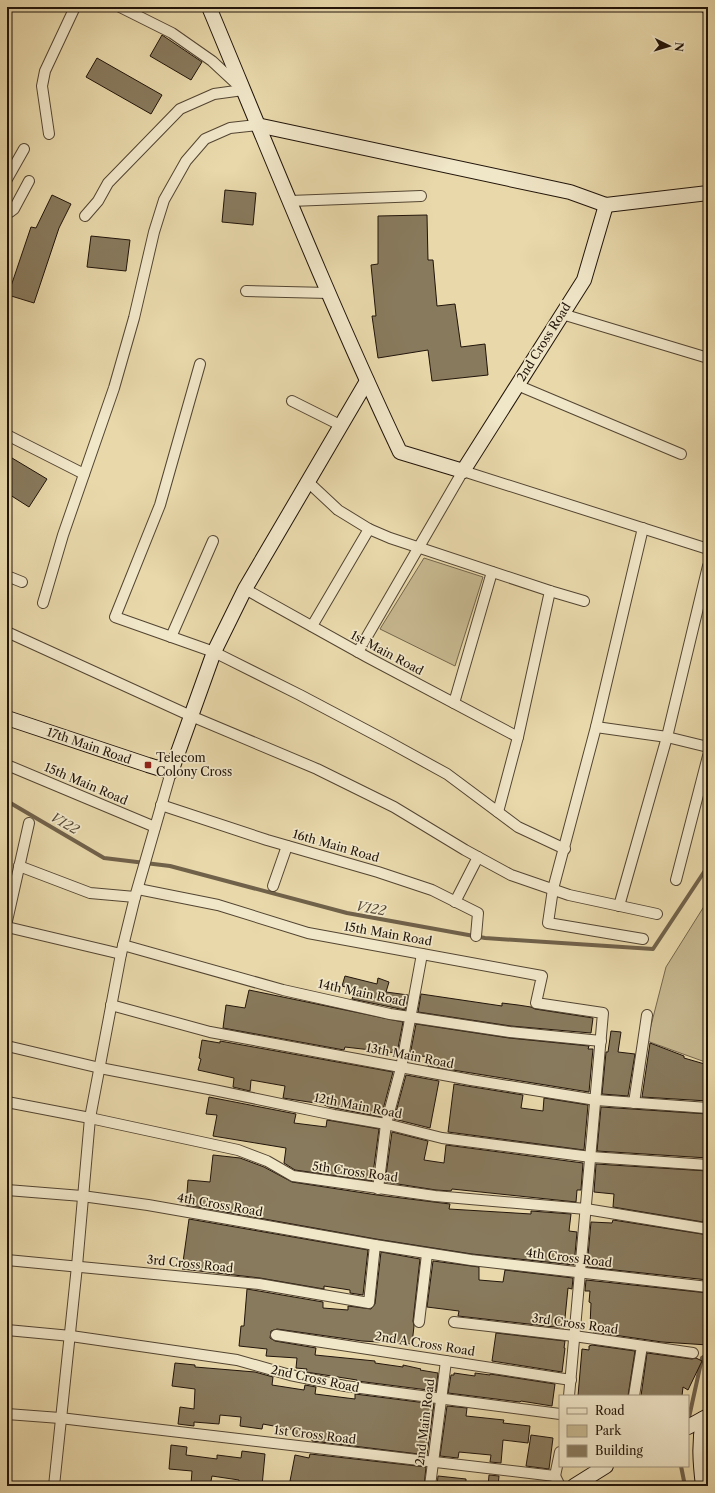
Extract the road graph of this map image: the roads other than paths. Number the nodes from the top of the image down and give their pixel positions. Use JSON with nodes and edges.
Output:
{"nodes":[{"id":1,"x":75,"y":7,"type":"edge"},
{"id":2,"x":120,"y":7,"type":"edge"},
{"id":3,"x":209,"y":7,"type":"edge"},
{"id":4,"x":705,"y":7,"type":"edge"},
{"id":5,"x":708,"y":10,"type":"edge"},
{"id":6,"x":243,"y":90,"type":"junction"},
{"id":7,"x":257,"y":124,"type":"junction"},
{"id":8,"x":49,"y":134,"type":"dead end"},
{"id":9,"x":24,"y":149,"type":"dead end"},
{"id":10,"x":7,"y":179,"type":"edge"},
{"id":11,"x":29,"y":181,"type":"dead end"},
{"id":12,"x":708,"y":193,"type":"edge"},
{"id":13,"x":421,"y":196,"type":"dead end"},
{"id":14,"x":290,"y":201,"type":"junction"},
{"id":15,"x":606,"y":205,"type":"junction"},
{"id":16,"x":7,"y":212,"type":"edge"},
{"id":17,"x":85,"y":216,"type":"dead end"},
{"id":18,"x":246,"y":291,"type":"dead end"},
{"id":19,"x":329,"y":293,"type":"junction"},
{"id":20,"x":562,"y":314,"type":"junction"},
{"id":21,"x":708,"y":358,"type":"edge"},
{"id":22,"x":200,"y":364,"type":"dead end"},
{"id":23,"x":367,"y":381,"type":"junction"},
{"id":24,"x":517,"y":385,"type":"junction"},
{"id":25,"x":292,"y":401,"type":"dead end"},
{"id":26,"x":340,"y":425,"type":"junction"},
{"id":27,"x":7,"y":435,"type":"edge"},
{"id":28,"x":681,"y":454,"type":"dead end"},
{"id":29,"x":463,"y":471,"type":"junction"},
{"id":30,"x":84,"y":474,"type":"junction"},
{"id":31,"x":307,"y":481,"type":"junction"},
{"id":32,"x":643,"y":528,"type":"junction"},
{"id":33,"x":369,"y":530,"type":"junction"},
{"id":34,"x":213,"y":541,"type":"dead end"},
{"id":35,"x":419,"y":548,"type":"junction"},
{"id":36,"x":708,"y":549,"type":"edge"},
{"id":37,"x":708,"y":566,"type":"edge"},
{"id":38,"x":492,"y":572,"type":"junction"},
{"id":39,"x":7,"y":576,"type":"edge"},
{"id":40,"x":22,"y":582,"type":"dead end"},
{"id":41,"x":245,"y":589,"type":"junction"},
{"id":42,"x":550,"y":591,"type":"junction"},
{"id":43,"x":584,"y":601,"type":"dead end"},
{"id":44,"x":43,"y":603,"type":"dead end"},
{"id":45,"x":312,"y":626,"type":"junction"},
{"id":46,"x":7,"y":632,"type":"edge"},
{"id":47,"x":171,"y":637,"type":"junction"},
{"id":48,"x":214,"y":652,"type":"junction"},
{"id":49,"x":358,"y":652,"type":"junction"},
{"id":50,"x":454,"y":703,"type":"junction"},
{"id":51,"x":191,"y":716,"type":"junction"},
{"id":52,"x":7,"y":718,"type":"edge"},
{"id":53,"x":596,"y":726,"type":"junction"},
{"id":54,"x":518,"y":737,"type":"junction"},
{"id":55,"x":667,"y":737,"type":"junction"},
{"id":56,"x":708,"y":747,"type":"edge"},
{"id":57,"x":708,"y":756,"type":"edge"},
{"id":58,"x":7,"y":765,"type":"edge"},
{"id":59,"x":171,"y":772,"type":"junction"},
{"id":60,"x":161,"y":805,"type":"junction"},
{"id":61,"x":498,"y":812,"type":"junction"},
{"id":62,"x":29,"y":823,"type":"dead end"},
{"id":63,"x":155,"y":827,"type":"junction"},
{"id":64,"x":287,"y":846,"type":"junction"},
{"id":65,"x":565,"y":849,"type":"junction"},
{"id":66,"x":478,"y":857,"type":"junction"},
{"id":67,"x":19,"y":866,"type":"junction"},
{"id":68,"x":676,"y":880,"type":"dead end"},
{"id":69,"x":273,"y":886,"type":"dead end"},
{"id":70,"x":553,"y":890,"type":"junction"},
{"id":71,"x":136,"y":893,"type":"junction"},
{"id":72,"x":455,"y":902,"type":"junction"},
{"id":73,"x":619,"y":906,"type":"junction"},
{"id":74,"x":657,"y":914,"type":"dead end"},
{"id":75,"x":7,"y":921,"type":"edge"},
{"id":76,"x":7,"y":927,"type":"edge"},
{"id":77,"x":476,"y":936,"type":"dead end"},
{"id":78,"x":643,"y":939,"type":"dead end"},
{"id":79,"x":122,"y":950,"type":"junction"},
{"id":80,"x":422,"y":954,"type":"junction"},
{"id":81,"x":111,"y":1005,"type":"junction"},
{"id":82,"x":648,"y":1015,"type":"dead end"},
{"id":83,"x":409,"y":1016,"type":"junction"},
{"id":84,"x":601,"y":1041,"type":"junction"},
{"id":85,"x":7,"y":1046,"type":"edge"},
{"id":86,"x":100,"y":1068,"type":"junction"},
{"id":87,"x":401,"y":1068,"type":"junction"},
{"id":88,"x":596,"y":1100,"type":"junction"},
{"id":89,"x":7,"y":1102,"type":"edge"},
{"id":90,"x":634,"y":1102,"type":"junction"},
{"id":91,"x":708,"y":1108,"type":"edge"},
{"id":92,"x":90,"y":1118,"type":"junction"},
{"id":93,"x":386,"y":1124,"type":"junction"},
{"id":94,"x":590,"y":1157,"type":"junction"},
{"id":95,"x":708,"y":1165,"type":"edge"},
{"id":96,"x":378,"y":1189,"type":"junction"},
{"id":97,"x":7,"y":1190,"type":"edge"},
{"id":98,"x":82,"y":1196,"type":"junction"},
{"id":99,"x":586,"y":1209,"type":"junction"},
{"id":100,"x":708,"y":1229,"type":"edge"},
{"id":101,"x":375,"y":1245,"type":"junction"},
{"id":102,"x":427,"y":1254,"type":"junction"},
{"id":103,"x":7,"y":1260,"type":"edge"},
{"id":104,"x":77,"y":1266,"type":"junction"},
{"id":105,"x":580,"y":1272,"type":"junction"},
{"id":106,"x":708,"y":1287,"type":"edge"},
{"id":107,"x":419,"y":1322,"type":"dead end"},
{"id":108,"x":454,"y":1322,"type":"dead end"},
{"id":109,"x":7,"y":1330,"type":"edge"},
{"id":110,"x":276,"y":1335,"type":"dead end"},
{"id":111,"x":70,"y":1336,"type":"junction"},
{"id":112,"x":574,"y":1336,"type":"junction"},
{"id":113,"x":642,"y":1346,"type":"junction"},
{"id":114,"x":693,"y":1353,"type":"dead end"},
{"id":115,"x":446,"y":1361,"type":"junction"},
{"id":116,"x":571,"y":1380,"type":"junction"},
{"id":117,"x":569,"y":1395,"type":"edge"},
{"id":118,"x":634,"y":1395,"type":"edge"},
{"id":119,"x":440,"y":1399,"type":"junction"},
{"id":120,"x":7,"y":1414,"type":"edge"},
{"id":121,"x":559,"y":1414,"type":"edge"},
{"id":122,"x":60,"y":1418,"type":"junction"},
{"id":123,"x":698,"y":1422,"type":"edge"},
{"id":124,"x":559,"y":1457,"type":"edge"},
{"id":125,"x":433,"y":1462,"type":"junction"},
{"id":126,"x":604,"y":1467,"type":"edge"},
{"id":127,"x":555,"y":1476,"type":"junction"},
{"id":128,"x":54,"y":1486,"type":"edge"},
{"id":129,"x":430,"y":1486,"type":"edge"},
{"id":130,"x":560,"y":1486,"type":"edge"},
{"id":131,"x":574,"y":1486,"type":"edge"},
{"id":132,"x":703,"y":1486,"type":"edge"}],
"edges":[{"from":1,"to":8,"type":"street"},
{"from":2,"to":6,"type":"street"},
{"from":3,"to":6,"type":"street"},
{"from":4,"to":5,"type":"street"},
{"from":6,"to":7,"type":"street"},
{"from":6,"to":17,"type":"street"},
{"from":7,"to":14,"type":"street"},
{"from":7,"to":15,"type":"street"},
{"from":7,"to":30,"type":"street"},
{"from":9,"to":10,"type":"street"},
{"from":11,"to":16,"type":"street"},
{"from":12,"to":15,"type":"street"},
{"from":13,"to":14,"type":"street"},
{"from":14,"to":19,"type":"street"},
{"from":15,"to":20,"type":"street","name":"2nd Cross Road"},
{"from":18,"to":19,"type":"street"},
{"from":19,"to":23,"type":"street"},
{"from":20,"to":21,"type":"street"},
{"from":20,"to":24,"type":"street","name":"2nd Cross Road"},
{"from":22,"to":47,"type":"street"},
{"from":23,"to":26,"type":"street"},
{"from":23,"to":29,"type":"street"},
{"from":24,"to":28,"type":"street"},
{"from":24,"to":29,"type":"street","name":"2nd Cross Road"},
{"from":25,"to":26,"type":"street"},
{"from":26,"to":31,"type":"street"},
{"from":27,"to":30,"type":"street"},
{"from":29,"to":32,"type":"street"},
{"from":29,"to":35,"type":"street"},
{"from":30,"to":44,"type":"street"},
{"from":31,"to":33,"type":"street"},
{"from":31,"to":41,"type":"street"},
{"from":32,"to":36,"type":"street"},
{"from":32,"to":53,"type":"street"},
{"from":33,"to":35,"type":"street"},
{"from":33,"to":45,"type":"street"},
{"from":34,"to":47,"type":"street"},
{"from":35,"to":38,"type":"street"},
{"from":35,"to":49,"type":"street"},
{"from":37,"to":55,"type":"street"},
{"from":38,"to":42,"type":"street"},
{"from":38,"to":50,"type":"street"},
{"from":39,"to":40,"type":"street"},
{"from":41,"to":45,"type":"street","name":"1st Main Road"},
{"from":41,"to":48,"type":"street"},
{"from":42,"to":43,"type":"street"},
{"from":42,"to":54,"type":"street"},
{"from":45,"to":49,"type":"street","name":"1st Main Road"},
{"from":46,"to":51,"type":"street"},
{"from":47,"to":48,"type":"street"},
{"from":48,"to":51,"type":"street"},
{"from":48,"to":61,"type":"street"},
{"from":49,"to":50,"type":"street","name":"1st Main Road"},
{"from":50,"to":54,"type":"street","name":"1st Main Road"},
{"from":51,"to":59,"type":"street"},
{"from":51,"to":66,"type":"street"},
{"from":52,"to":59,"type":"street","name":"17th Main Road"},
{"from":53,"to":55,"type":"street"},
{"from":53,"to":65,"type":"street"},
{"from":54,"to":61,"type":"street"},
{"from":55,"to":56,"type":"street"},
{"from":55,"to":73,"type":"street"},
{"from":57,"to":68,"type":"street"},
{"from":58,"to":63,"type":"street","name":"15th Main Road"},
{"from":59,"to":60,"type":"street"},
{"from":60,"to":63,"type":"street"},
{"from":60,"to":64,"type":"street","name":"16th Main Road"},
{"from":61,"to":65,"type":"street"},
{"from":62,"to":67,"type":"street"},
{"from":63,"to":71,"type":"street"},
{"from":64,"to":69,"type":"street"},
{"from":64,"to":72,"type":"street","name":"16th Main Road"},
{"from":65,"to":70,"type":"street"},
{"from":66,"to":70,"type":"street"},
{"from":66,"to":72,"type":"street"},
{"from":67,"to":71,"type":"street","name":"15th Main Road"},
{"from":67,"to":75,"type":"street"},
{"from":70,"to":73,"type":"street"},
{"from":70,"to":78,"type":"street"},
{"from":71,"to":79,"type":"street"},
{"from":71,"to":80,"type":"street","name":"15th Main Road"},
{"from":72,"to":77,"type":"street","name":"16th Main Road"},
{"from":73,"to":74,"type":"street"},
{"from":76,"to":79,"type":"street","name":"14th Main Road"},
{"from":79,"to":81,"type":"street"},
{"from":79,"to":83,"type":"street","name":"14th Main Road"},
{"from":80,"to":83,"type":"street"},
{"from":80,"to":84,"type":"street","name":"15th Main Road"},
{"from":81,"to":86,"type":"street"},
{"from":81,"to":87,"type":"street","name":"13th Main Road"},
{"from":82,"to":90,"type":"street"},
{"from":83,"to":84,"type":"street","name":"14th Main Road"},
{"from":83,"to":87,"type":"street"},
{"from":84,"to":88,"type":"street"},
{"from":85,"to":86,"type":"street","name":"12th Main Road"},
{"from":86,"to":92,"type":"street"},
{"from":86,"to":93,"type":"street","name":"12th Main Road"},
{"from":87,"to":88,"type":"street","name":"13th Main Road"},
{"from":87,"to":93,"type":"street"},
{"from":88,"to":90,"type":"street","name":"13th Main Road"},
{"from":88,"to":94,"type":"street"},
{"from":89,"to":92,"type":"street","name":"5th Cross Road"},
{"from":90,"to":91,"type":"street","name":"13th Main Road"},
{"from":92,"to":96,"type":"street","name":"5th Cross Road"},
{"from":92,"to":98,"type":"street"},
{"from":93,"to":94,"type":"street","name":"12th Main Road"},
{"from":93,"to":96,"type":"street"},
{"from":94,"to":95,"type":"street","name":"12th Main Road"},
{"from":94,"to":99,"type":"street"},
{"from":96,"to":99,"type":"street","name":"5th Cross Road"},
{"from":97,"to":98,"type":"street","name":"4th Cross Road"},
{"from":98,"to":101,"type":"street","name":"4th Cross Road"},
{"from":98,"to":104,"type":"street"},
{"from":99,"to":100,"type":"street","name":"5th Cross Road"},
{"from":99,"to":105,"type":"street"},
{"from":101,"to":102,"type":"street","name":"4th Cross Road"},
{"from":101,"to":104,"type":"street","name":"3rd Cross Road"},
{"from":102,"to":105,"type":"street","name":"4th Cross Road"},
{"from":102,"to":107,"type":"street"},
{"from":103,"to":104,"type":"street","name":"3rd Cross Road"},
{"from":104,"to":111,"type":"street"},
{"from":105,"to":106,"type":"street","name":"4th Cross Road"},
{"from":105,"to":112,"type":"street"},
{"from":108,"to":112,"type":"street","name":"3rd Cross Road"},
{"from":109,"to":111,"type":"street","name":"2nd Cross Road"},
{"from":110,"to":115,"type":"street","name":"2nd A Cross Road"},
{"from":111,"to":119,"type":"street","name":"2nd Cross Road"},
{"from":111,"to":122,"type":"street"},
{"from":112,"to":113,"type":"street","name":"3rd Cross Road"},
{"from":112,"to":116,"type":"street"},
{"from":113,"to":114,"type":"street","name":"3rd Cross Road"},
{"from":113,"to":118,"type":"street"},
{"from":115,"to":116,"type":"street","name":"2nd A Cross Road"},
{"from":115,"to":119,"type":"street","name":"2nd Main Road"},
{"from":116,"to":117,"type":"street"},
{"from":119,"to":121,"type":"street","name":"2nd Cross Road"},
{"from":119,"to":125,"type":"street","name":"2nd Main Road"},
{"from":120,"to":122,"type":"street"},
{"from":122,"to":125,"type":"street","name":"1st Cross Road"},
{"from":122,"to":128,"type":"street"},
{"from":123,"to":132,"type":"street"},
{"from":124,"to":127,"type":"street"},
{"from":125,"to":127,"type":"street","name":"1st Cross Road"},
{"from":125,"to":129,"type":"street","name":"2nd Main Road"},
{"from":126,"to":131,"type":"street"},
{"from":127,"to":130,"type":"street"}]}
